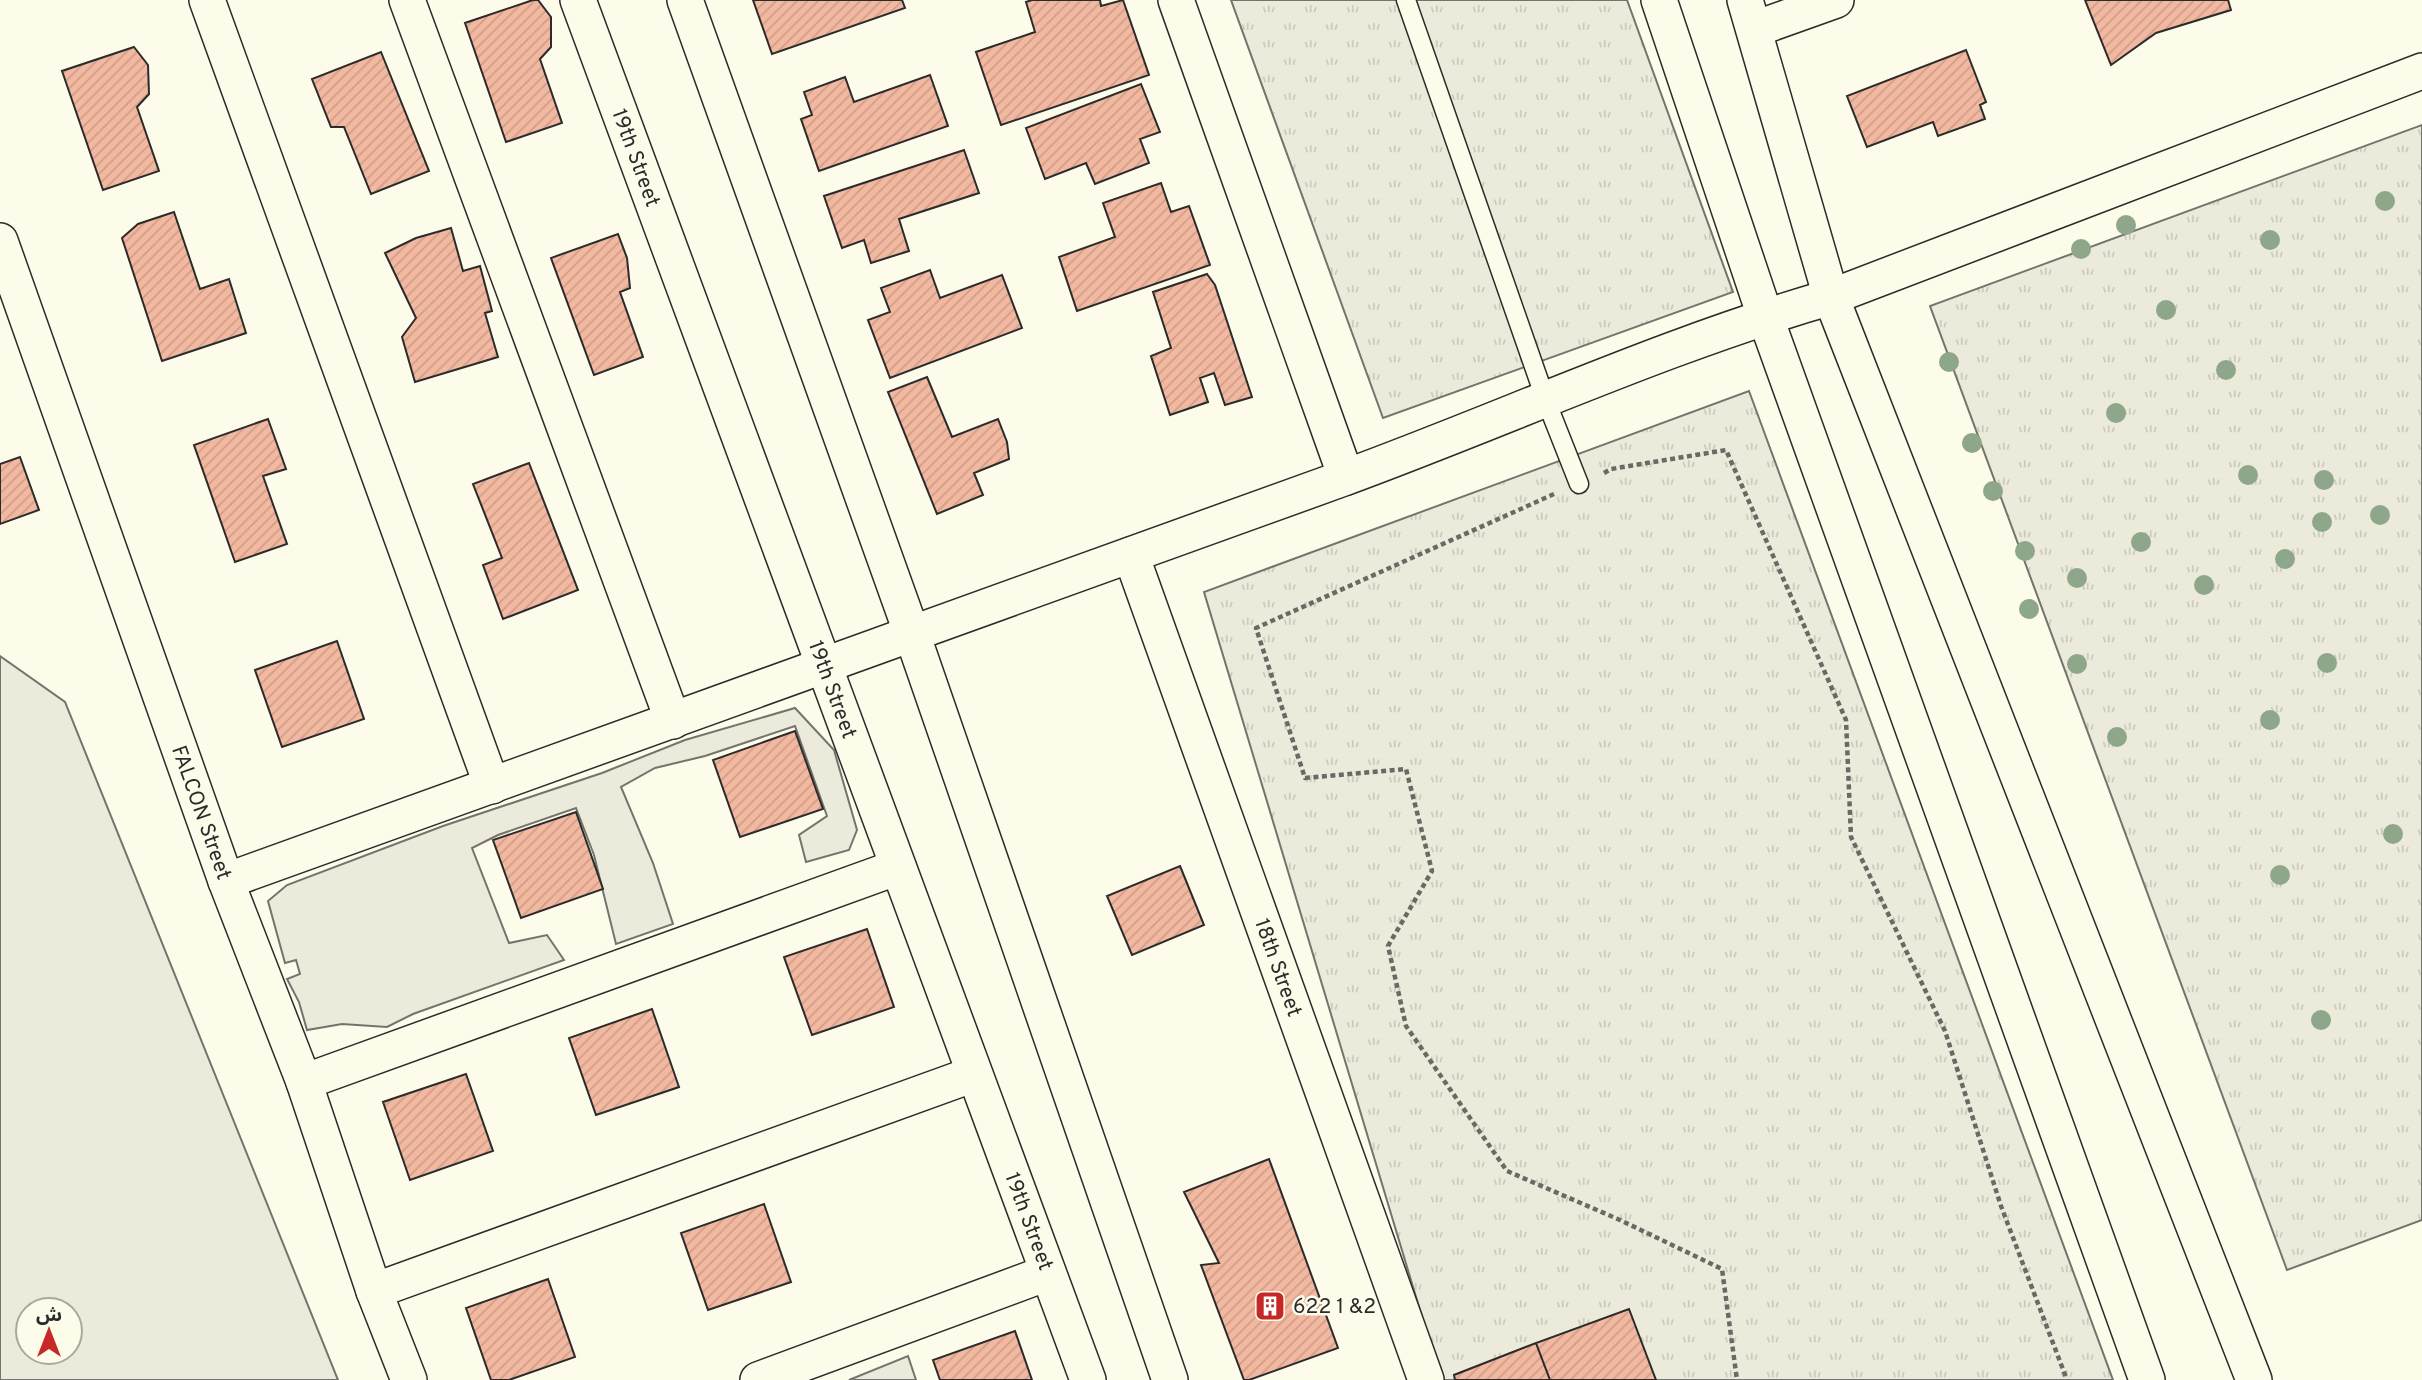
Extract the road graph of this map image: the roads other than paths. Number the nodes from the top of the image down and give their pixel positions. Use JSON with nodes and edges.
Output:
{"nodes":[{"id":1,"x":207,"y":0,"type":"edge"},
{"id":2,"x":407,"y":0,"type":"edge"},
{"id":3,"x":578,"y":0,"type":"edge"},
{"id":4,"x":685,"y":0,"type":"edge"},
{"id":5,"x":1175,"y":0,"type":"edge"},
{"id":6,"x":1406,"y":0,"type":"edge"},
{"id":7,"x":1659,"y":0,"type":"edge"},
{"id":8,"x":1836,"y":0,"type":"edge"},
{"id":9,"x":1750,"y":14,"type":"edge"},
{"id":10,"x":2422,"y":71,"type":"edge"},
{"id":11,"x":0,"y":241,"type":"edge"},
{"id":12,"x":1831,"y":297,"type":"junction"},
{"id":13,"x":1765,"y":316,"type":"junction"},
{"id":14,"x":1545,"y":398,"type":"junction"},
{"id":15,"x":1346,"y":477,"type":"junction"},
{"id":16,"x":1579,"y":484,"type":"road end"},
{"id":17,"x":1131,"y":555,"type":"junction"},
{"id":18,"x":912,"y":634,"type":"junction"},
{"id":19,"x":824,"y":666,"type":"junction"},
{"id":20,"x":673,"y":721,"type":"junction"},
{"id":21,"x":492,"y":786,"type":"junction"},
{"id":22,"x":898,"y":867,"type":"junction"},
{"id":23,"x":226,"y":881,"type":"junction"},
{"id":24,"x":974,"y":1074,"type":"junction"},
{"id":25,"x":304,"y":1082,"type":"junction"},
{"id":26,"x":1047,"y":1273,"type":"junction"},
{"id":27,"x":374,"y":1291,"type":"junction"},
{"id":28,"x":764,"y":1379,"type":"edge"},
{"id":29,"x":409,"y":1380,"type":"edge"},
{"id":30,"x":1088,"y":1380,"type":"edge"},
{"id":31,"x":1170,"y":1380,"type":"edge"},
{"id":32,"x":1426,"y":1380,"type":"edge"},
{"id":33,"x":2147,"y":1380,"type":"edge"},
{"id":34,"x":2254,"y":1380,"type":"edge"}],
"edges":[{"from":1,"to":21,"type":"street"},
{"from":2,"to":20,"type":"street"},
{"from":3,"to":19,"type":"street","name":"19th Street"},
{"from":4,"to":18,"type":"street"},
{"from":5,"to":15,"type":"street"},
{"from":6,"to":14,"type":"lane"},
{"from":7,"to":13,"type":"street"},
{"from":8,"to":9,"type":"street"},
{"from":9,"to":12,"type":"street"},
{"from":10,"to":12,"type":"street"},
{"from":11,"to":23,"type":"street","name":"FALCON Street"},
{"from":12,"to":13,"type":"street"},
{"from":12,"to":34,"type":"street"},
{"from":13,"to":14,"type":"street"},
{"from":13,"to":33,"type":"street"},
{"from":14,"to":15,"type":"street"},
{"from":14,"to":16,"type":"lane"},
{"from":15,"to":17,"type":"street"},
{"from":17,"to":18,"type":"street"},
{"from":17,"to":32,"type":"street","name":"18th Street"},
{"from":18,"to":19,"type":"street"},
{"from":18,"to":31,"type":"street"},
{"from":19,"to":20,"type":"street"},
{"from":19,"to":22,"type":"street","name":"19th Street"},
{"from":20,"to":21,"type":"street"},
{"from":21,"to":23,"type":"street"},
{"from":22,"to":24,"type":"street","name":"19th Street"},
{"from":22,"to":25,"type":"street"},
{"from":23,"to":25,"type":"street","name":"FALCON Street"},
{"from":24,"to":26,"type":"street","name":"19th Street"},
{"from":24,"to":27,"type":"street"},
{"from":25,"to":27,"type":"street","name":"FALCON Street"},
{"from":26,"to":28,"type":"street"},
{"from":26,"to":30,"type":"street","name":"19th Street"},
{"from":27,"to":29,"type":"street","name":"FALCON Street"}]}
